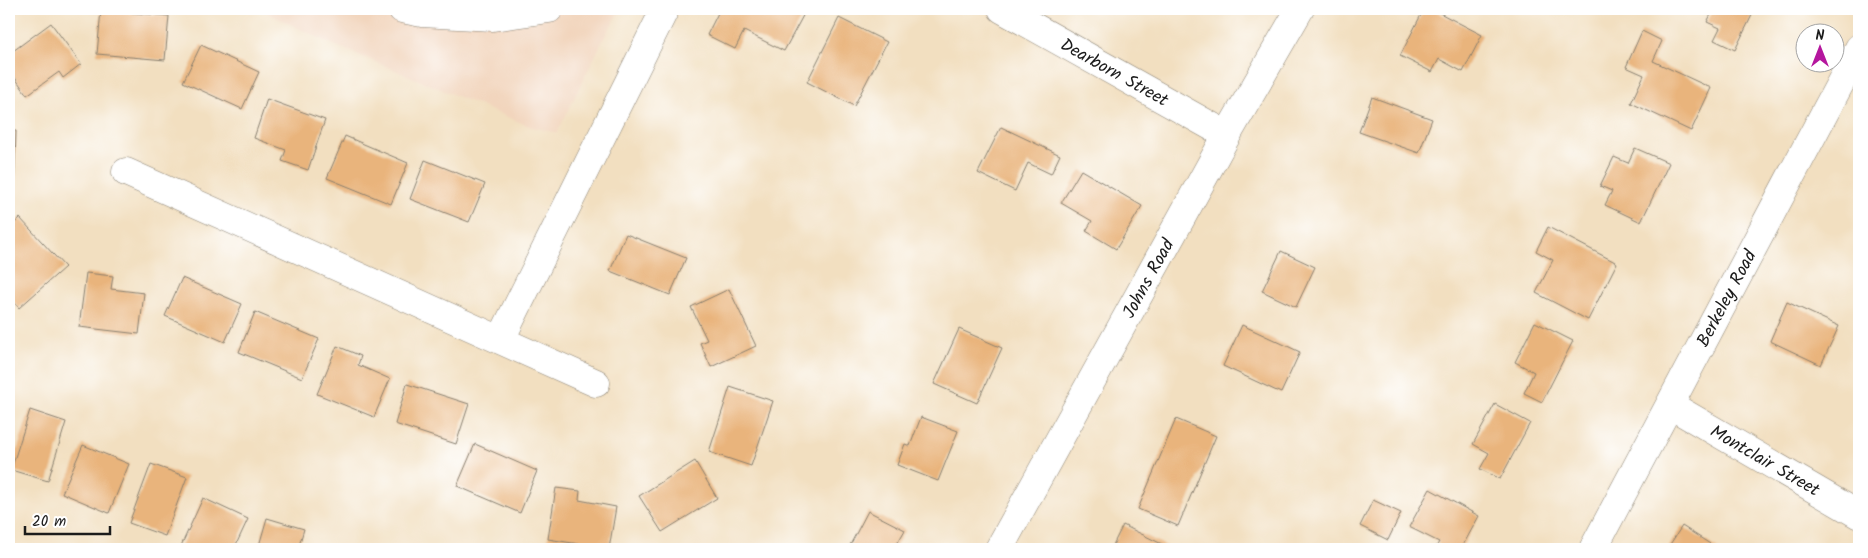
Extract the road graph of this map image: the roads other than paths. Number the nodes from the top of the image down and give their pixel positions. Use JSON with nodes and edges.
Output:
{"nodes":[{"id":1,"x":402,"y":9,"type":"edge"},
{"id":2,"x":549,"y":9,"type":"edge"},
{"id":3,"x":665,"y":9,"type":"edge"},
{"id":4,"x":1002,"y":9,"type":"edge"},
{"id":5,"x":1300,"y":9,"type":"edge"},
{"id":6,"x":1859,"y":48,"type":"edge"},
{"id":7,"x":1227,"y":135,"type":"junction"},
{"id":8,"x":126,"y":172,"type":"dead end"},
{"id":9,"x":501,"y":339,"type":"junction"},
{"id":10,"x":596,"y":383,"type":"dead end"},
{"id":11,"x":1670,"y":405,"type":"junction"},
{"id":12,"x":1859,"y":515,"type":"edge"},
{"id":13,"x":999,"y":549,"type":"edge"},
{"id":14,"x":1593,"y":549,"type":"edge"}],
"edges":[{"from":1,"to":2,"type":"street"},
{"from":3,"to":9,"type":"street"},
{"from":4,"to":7,"type":"street","name":"Dearborn Street"},
{"from":5,"to":7,"type":"street","name":"Johns Road"},
{"from":6,"to":11,"type":"street","name":"Berkeley Road"},
{"from":7,"to":13,"type":"street","name":"Johns Road"},
{"from":8,"to":9,"type":"street"},
{"from":9,"to":10,"type":"street"},
{"from":11,"to":12,"type":"street","name":"Montclair Street"},
{"from":11,"to":14,"type":"street","name":"Berkeley Road"}]}
